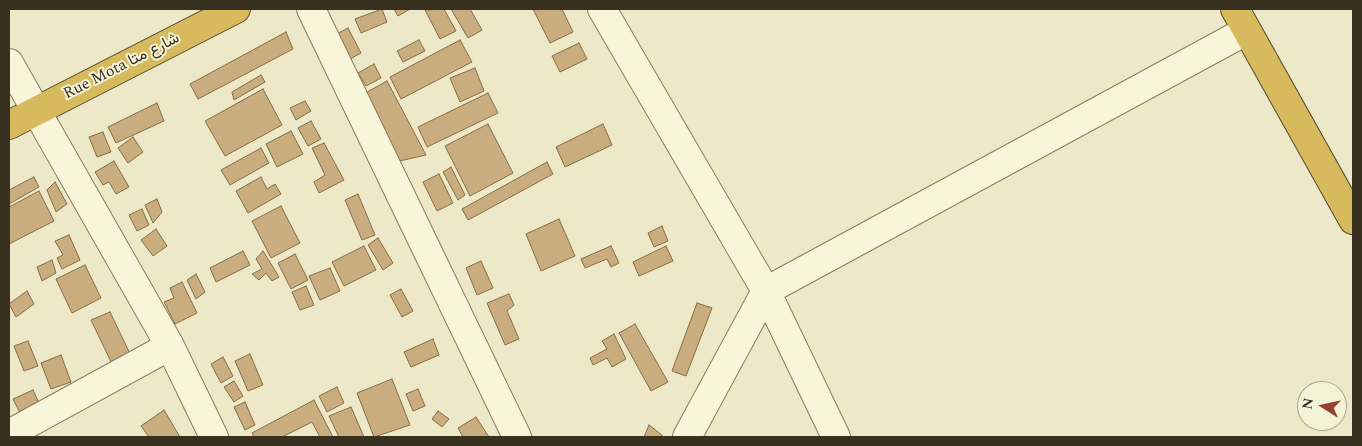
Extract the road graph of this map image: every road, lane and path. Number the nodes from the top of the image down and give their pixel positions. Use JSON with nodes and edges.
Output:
{"nodes":[{"id":1,"x":236,"y":9,"type":"edge"},
{"id":2,"x":311,"y":9,"type":"edge"},
{"id":3,"x":602,"y":9,"type":"edge"},
{"id":4,"x":1240,"y":20,"type":"edge"},
{"id":5,"x":9,"y":64,"type":"edge"},
{"id":6,"x":34,"y":112,"type":"junction"},
{"id":7,"x":9,"y":126,"type":"edge"},
{"id":8,"x":1353,"y":220,"type":"edge"},
{"id":9,"x":766,"y":291,"type":"junction"},
{"id":10,"x":170,"y":346,"type":"junction"},
{"id":11,"x":9,"y":434,"type":"edge"},
{"id":12,"x":214,"y":437,"type":"edge"},
{"id":13,"x":517,"y":437,"type":"edge"},
{"id":14,"x":687,"y":437,"type":"edge"},
{"id":15,"x":836,"y":437,"type":"edge"}],
"edges":[{"from":1,"to":6,"type":"highway","name":"Rue Mota شارع متا"},
{"from":2,"to":13,"type":"street"},
{"from":3,"to":9,"type":"street"},
{"from":4,"to":8,"type":"highway"},
{"from":4,"to":9,"type":"street"},
{"from":5,"to":6,"type":"street"},
{"from":6,"to":7,"type":"highway","name":"Rue Mota شارع متا"},
{"from":6,"to":10,"type":"street"},
{"from":9,"to":14,"type":"street"},
{"from":9,"to":15,"type":"street"},
{"from":10,"to":11,"type":"street"},
{"from":10,"to":12,"type":"street"}]}
